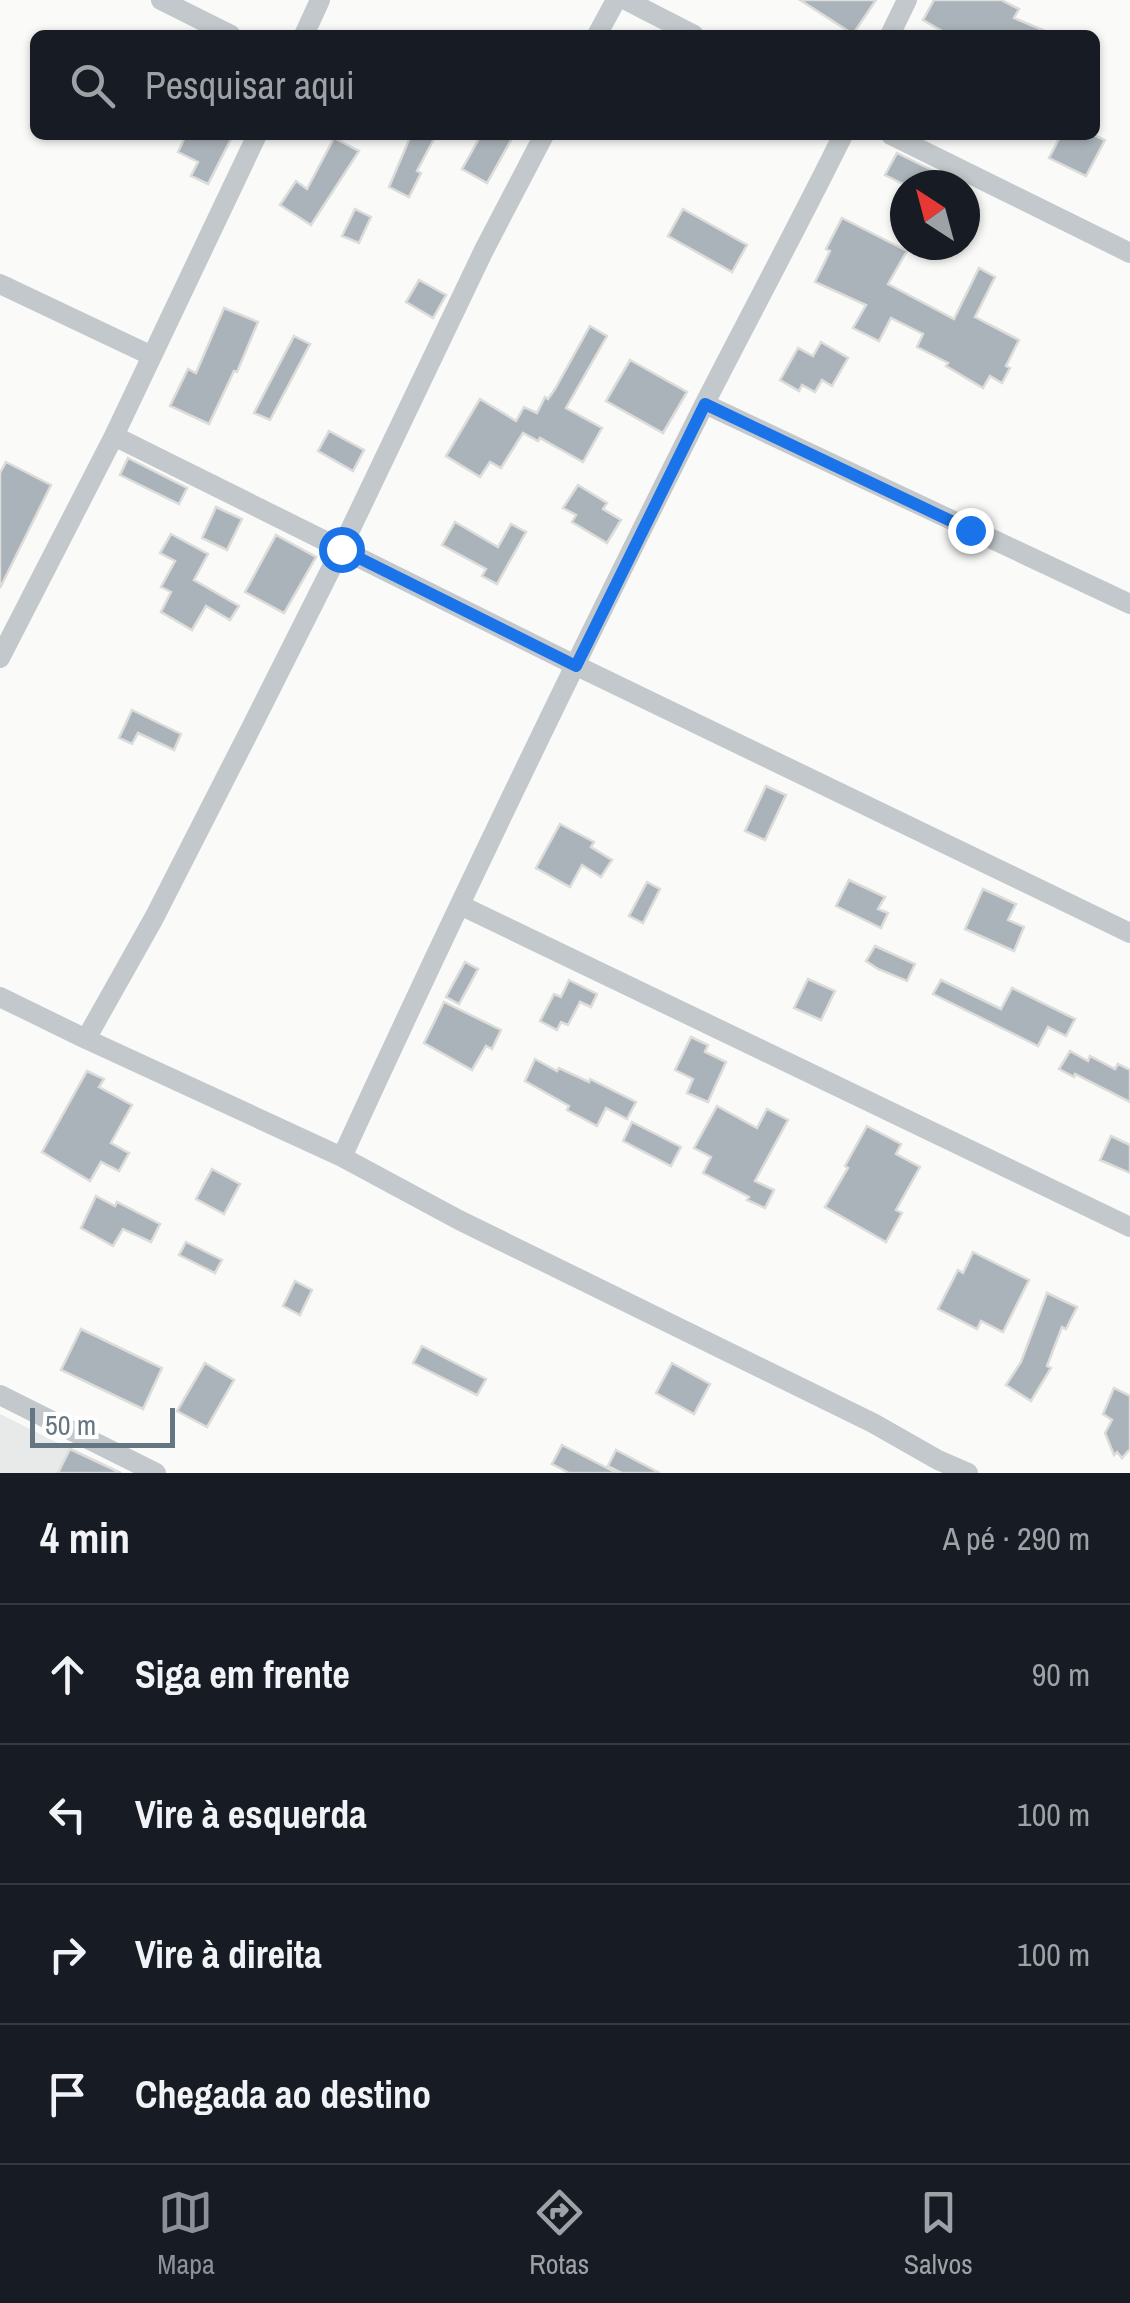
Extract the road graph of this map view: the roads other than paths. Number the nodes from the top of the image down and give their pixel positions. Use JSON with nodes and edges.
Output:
{"nodes":[{"id":1,"x":161,"y":0,"type":"edge"},
{"id":2,"x":320,"y":0,"type":"edge"},
{"id":3,"x":616,"y":0,"type":"edge"},
{"id":4,"x":626,"y":0,"type":"edge"},
{"id":5,"x":906,"y":0,"type":"edge"},
{"id":6,"x":221,"y":30,"type":"edge"},
{"id":7,"x":306,"y":30,"type":"edge"},
{"id":8,"x":600,"y":30,"type":"edge"},
{"id":9,"x":684,"y":30,"type":"edge"},
{"id":10,"x":892,"y":30,"type":"edge"},
{"id":11,"x":256,"y":140,"type":"edge"},
{"id":12,"x":541,"y":140,"type":"edge"},
{"id":13,"x":840,"y":140,"type":"edge"},
{"id":14,"x":900,"y":140,"type":"edge"},
{"id":15,"x":1130,"y":253,"type":"edge"},
{"id":16,"x":0,"y":284,"type":"edge"},
{"id":17,"x":152,"y":356,"type":"junction"},
{"id":18,"x":705,"y":404,"type":"junction"},
{"id":19,"x":114,"y":436,"type":"junction"},
{"id":20,"x":341,"y":549,"type":"junction"},
{"id":21,"x":1130,"y":604,"type":"edge"},
{"id":22,"x":7,"y":628,"type":"edge"},
{"id":23,"x":0,"y":658,"type":"edge"},
{"id":24,"x":576,"y":666,"type":"junction"},
{"id":25,"x":460,"y":905,"type":"junction"},
{"id":26,"x":1130,"y":932,"type":"edge"},
{"id":27,"x":0,"y":997,"type":"edge"},
{"id":28,"x":86,"y":1040,"type":"junction"},
{"id":29,"x":342,"y":1157,"type":"junction"},
{"id":30,"x":1130,"y":1227,"type":"edge"},
{"id":31,"x":0,"y":1395,"type":"edge"},
{"id":32,"x":156,"y":1473,"type":"edge"},
{"id":33,"x":968,"y":1473,"type":"edge"}],
"edges":[{"from":1,"to":6,"type":"street"},
{"from":2,"to":7,"type":"street"},
{"from":3,"to":8,"type":"street"},
{"from":4,"to":9,"type":"street"},
{"from":5,"to":10,"type":"street"},
{"from":11,"to":17,"type":"street"},
{"from":12,"to":20,"type":"street"},
{"from":13,"to":18,"type":"street"},
{"from":14,"to":15,"type":"street"},
{"from":16,"to":17,"type":"street"},
{"from":17,"to":19,"type":"street"},
{"from":18,"to":21,"type":"street"},
{"from":18,"to":24,"type":"street"},
{"from":19,"to":20,"type":"street"},
{"from":19,"to":22,"type":"street"},
{"from":20,"to":24,"type":"street"},
{"from":20,"to":28,"type":"street"},
{"from":22,"to":23,"type":"street"},
{"from":24,"to":25,"type":"street"},
{"from":24,"to":26,"type":"street"},
{"from":25,"to":29,"type":"street"},
{"from":25,"to":30,"type":"street"},
{"from":27,"to":28,"type":"street"},
{"from":28,"to":29,"type":"street"},
{"from":29,"to":33,"type":"street"},
{"from":31,"to":32,"type":"street"}]}
